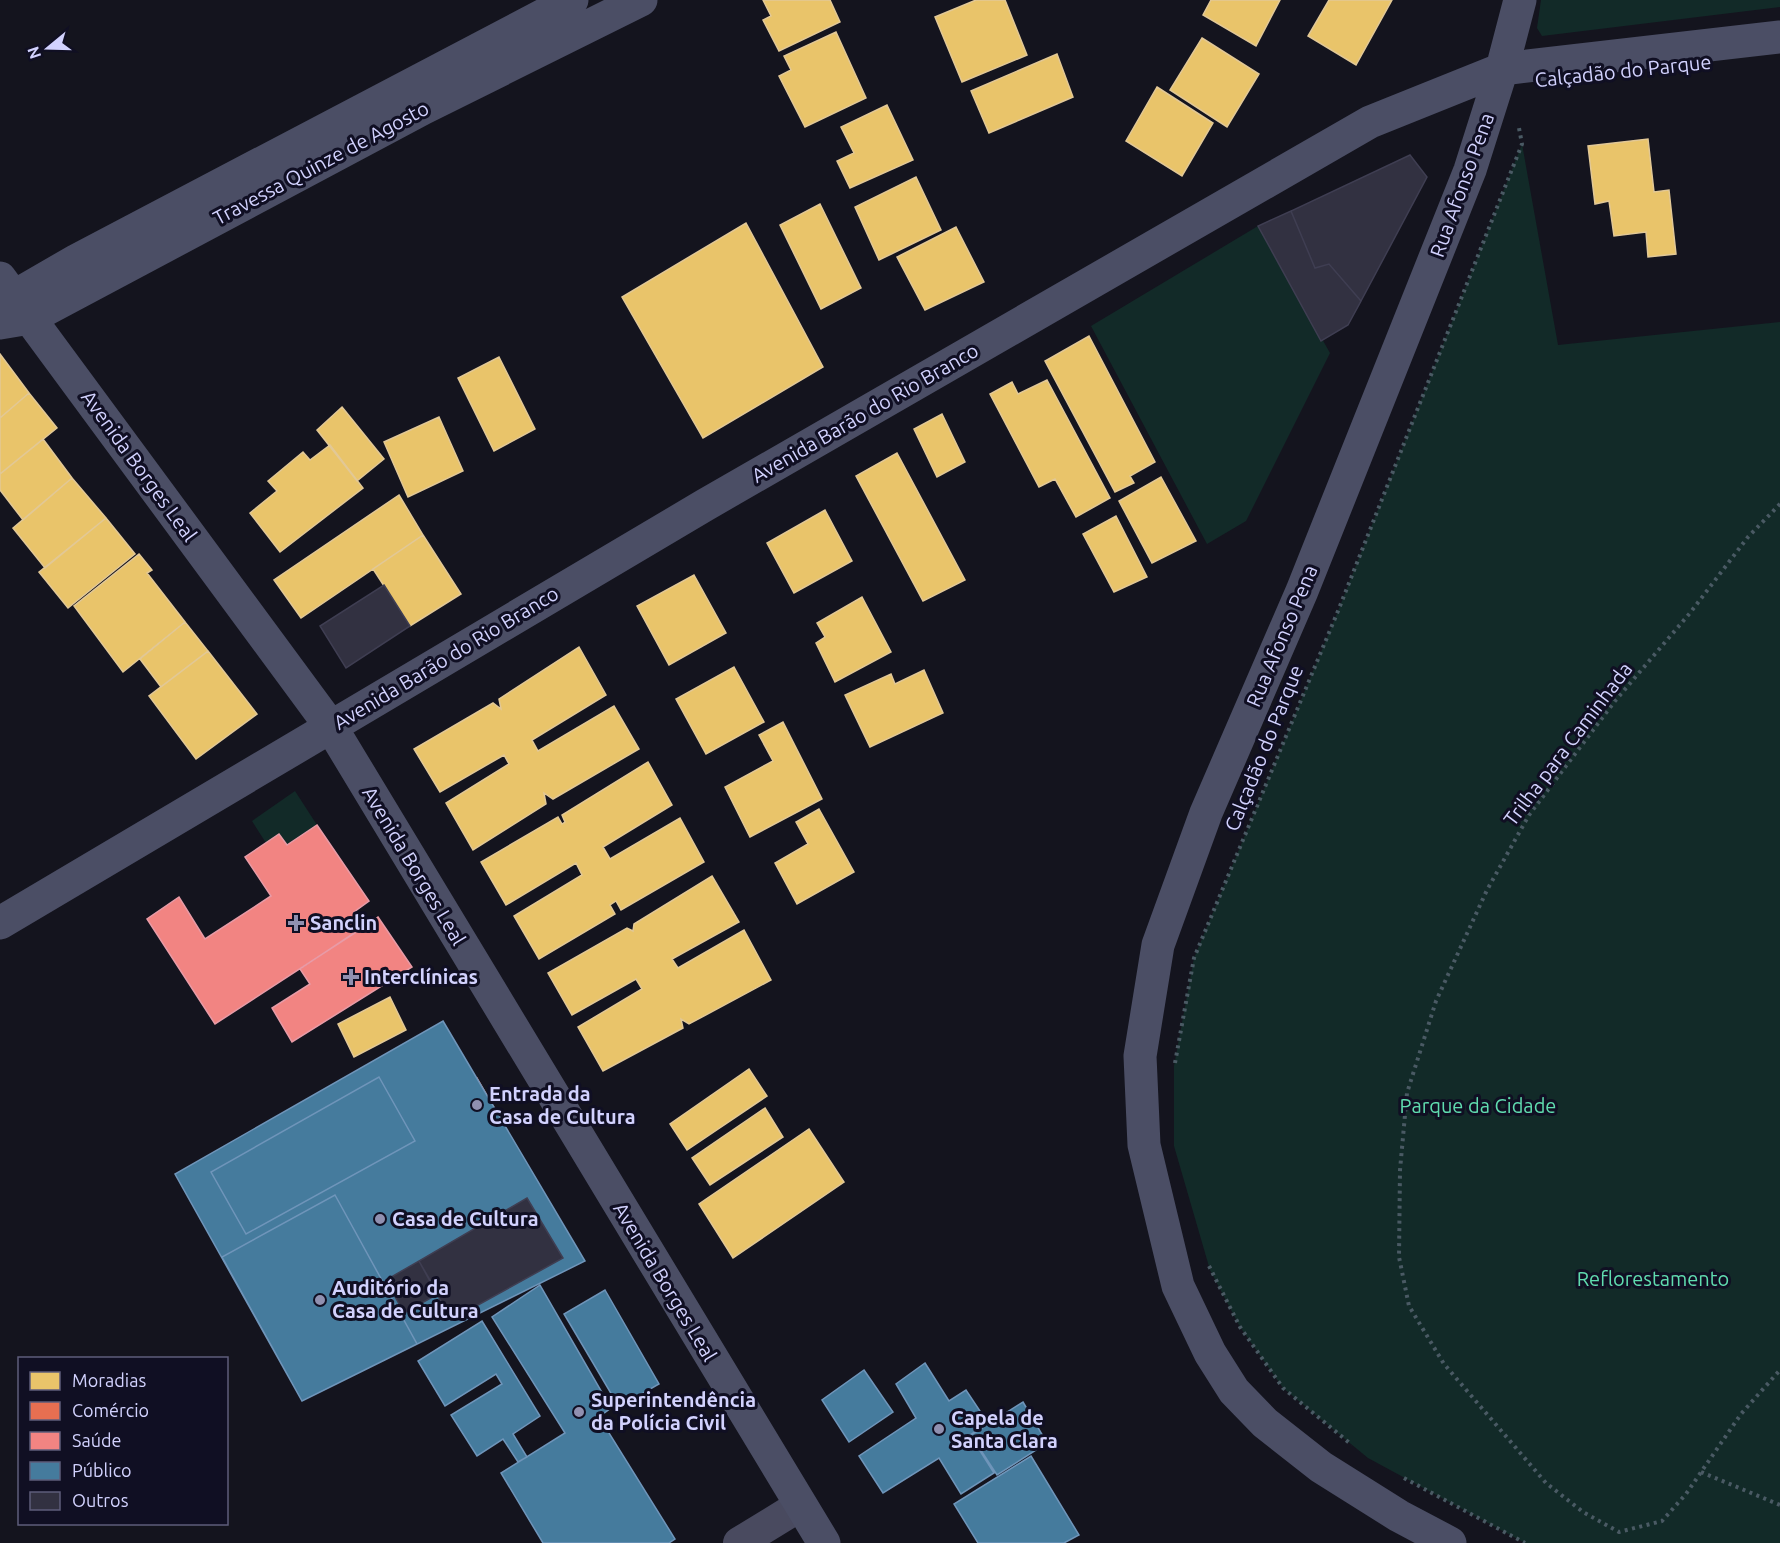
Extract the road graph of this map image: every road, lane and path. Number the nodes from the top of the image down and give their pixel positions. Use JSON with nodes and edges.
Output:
{"nodes":[{"id":1,"x":572,"y":0,"type":"edge"},
{"id":2,"x":641,"y":0,"type":"edge"},
{"id":3,"x":1520,"y":0,"type":"edge"},
{"id":4,"x":1780,"y":37,"type":"edge"},
{"id":5,"x":1502,"y":69,"type":"junction"},
{"id":6,"x":417,"y":96,"type":"junction"},
{"id":7,"x":1519,"y":124,"type":"dead end"},
{"id":8,"x":9,"y":306,"type":"edge"},
{"id":9,"x":1780,"y":504,"type":"edge"},
{"id":10,"x":331,"y":727,"type":"junction"},
{"id":11,"x":0,"y":923,"type":"edge"},
{"id":12,"x":1174,"y":1066,"type":"dead end"},
{"id":13,"x":1207,"y":1259,"type":"dead end"},
{"id":14,"x":1780,"y":1370,"type":"edge"},
{"id":15,"x":1359,"y":1451,"type":"dead end"},
{"id":16,"x":1701,"y":1472,"type":"junction"},
{"id":17,"x":1399,"y":1475,"type":"dead end"},
{"id":18,"x":801,"y":1505,"type":"junction"},
{"id":19,"x":1780,"y":1505,"type":"edge"},
{"id":20,"x":739,"y":1543,"type":"edge"},
{"id":21,"x":824,"y":1543,"type":"edge"},
{"id":22,"x":1450,"y":1543,"type":"edge"},
{"id":23,"x":1525,"y":1543,"type":"edge"}],
"edges":[{"from":1,"to":6,"type":"main road","name":"Travessa Quinze de Agosto"},
{"from":2,"to":6,"type":"main road","name":"Travessa Quinze de Agosto"},
{"from":3,"to":5,"type":"main road","name":"Rua Afonso Pena"},
{"from":4,"to":5,"type":"main road","name":"Avenida Barão do Rio Branco"},
{"from":5,"to":10,"type":"main road","name":"Avenida Barão do Rio Branco"},
{"from":5,"to":22,"type":"main road","name":"Rua Afonso Pena"},
{"from":6,"to":8,"type":"main road","name":"Travessa Quinze de Agosto"},
{"from":7,"to":12,"type":"path","name":"Calçadão do Parque"},
{"from":8,"to":10,"type":"main road","name":"Avenida Borges Leal"},
{"from":9,"to":16,"type":"path","name":"Trilha para Caminhada"},
{"from":10,"to":11,"type":"main road","name":"Avenida Barão do Rio Branco"},
{"from":10,"to":18,"type":"main road","name":"Avenida Borges Leal"},
{"from":13,"to":15,"type":"path"},
{"from":14,"to":16,"type":"path","name":"Trilha para Caminhada"},
{"from":16,"to":19,"type":"path"},
{"from":17,"to":23,"type":"path"},
{"from":18,"to":20,"type":"street"},
{"from":18,"to":21,"type":"main road","name":"Avenida Borges Leal"}]}
